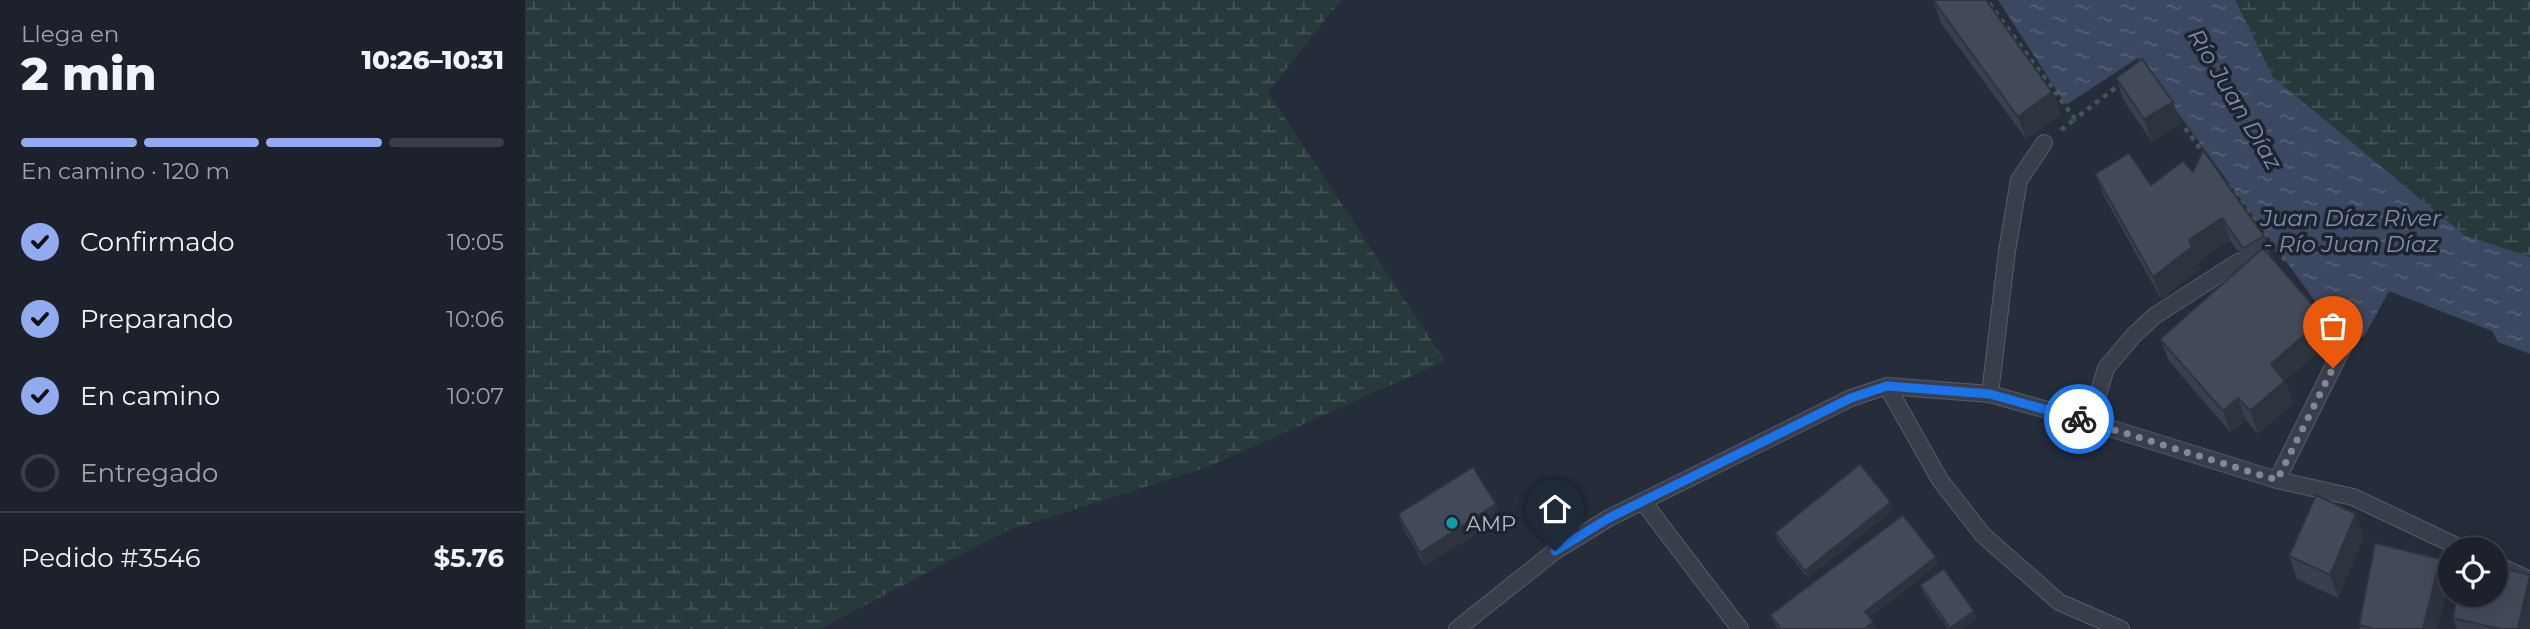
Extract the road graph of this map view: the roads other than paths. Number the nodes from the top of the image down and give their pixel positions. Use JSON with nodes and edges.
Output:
{"nodes":[{"id":1,"x":2044,"y":143,"type":"dead end"},
{"id":2,"x":2238,"y":262,"type":"edge"},
{"id":3,"x":2344,"y":345,"type":"dead end"},
{"id":4,"x":1887,"y":386,"type":"junction"},
{"id":5,"x":1990,"y":394,"type":"junction"},
{"id":6,"x":2090,"y":422,"type":"junction"},
{"id":7,"x":2277,"y":480,"type":"junction"},
{"id":8,"x":1644,"y":503,"type":"junction"},
{"id":9,"x":2438,"y":537,"type":"edge"},
{"id":10,"x":2508,"y":570,"type":"edge"},
{"id":11,"x":2530,"y":580,"type":"edge"},
{"id":12,"x":1457,"y":629,"type":"edge"},
{"id":13,"x":1740,"y":629,"type":"edge"},
{"id":14,"x":2121,"y":629,"type":"edge"}],
"edges":[{"from":1,"to":5,"type":"lane"},
{"from":2,"to":6,"type":"lane"},
{"from":3,"to":7,"type":"lane"},
{"from":4,"to":5,"type":"lane"},
{"from":4,"to":8,"type":"lane"},
{"from":4,"to":14,"type":"lane"},
{"from":5,"to":6,"type":"lane"},
{"from":6,"to":7,"type":"lane"},
{"from":7,"to":9,"type":"lane"},
{"from":8,"to":12,"type":"lane"},
{"from":8,"to":13,"type":"lane"},
{"from":10,"to":11,"type":"lane"}]}
